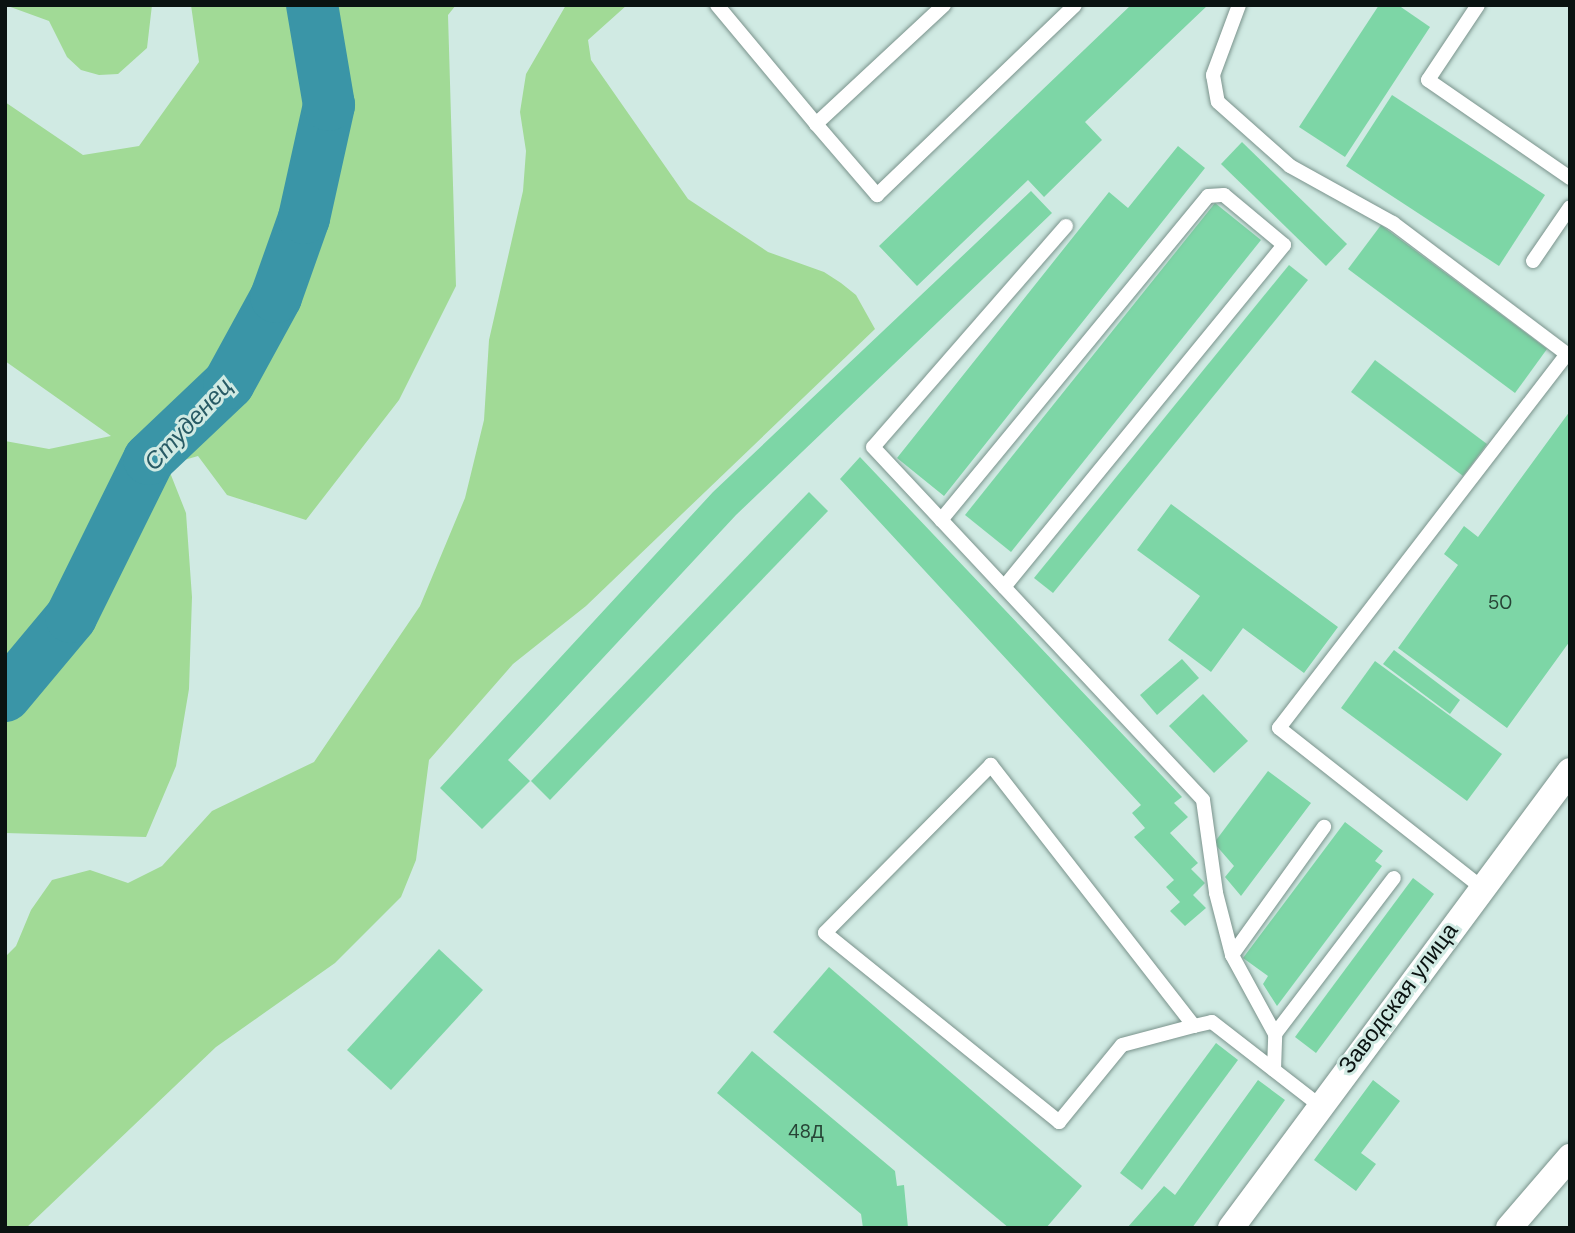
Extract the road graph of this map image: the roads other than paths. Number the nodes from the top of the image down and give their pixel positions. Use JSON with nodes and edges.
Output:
{"nodes":[{"id":1,"x":717,"y":5,"type":"edge"},
{"id":2,"x":944,"y":5,"type":"edge"},
{"id":3,"x":1075,"y":5,"type":"edge"},
{"id":4,"x":1239,"y":5,"type":"edge"},
{"id":5,"x":1478,"y":5,"type":"edge"},
{"id":6,"x":816,"y":124,"type":"junction"},
{"id":7,"x":1570,"y":178,"type":"edge"},
{"id":8,"x":1570,"y":207,"type":"edge"},
{"id":9,"x":1066,"y":226,"type":"dead end"},
{"id":10,"x":1532,"y":261,"type":"dead end"},
{"id":11,"x":941,"y":520,"type":"junction"},
{"id":12,"x":1004,"y":587,"type":"junction"},
{"id":13,"x":1570,"y":771,"type":"edge"},
{"id":14,"x":1324,"y":827,"type":"dead end"},
{"id":15,"x":1394,"y":878,"type":"dead end"},
{"id":16,"x":1481,"y":887,"type":"junction"},
{"id":17,"x":1233,"y":955,"type":"junction"},
{"id":18,"x":1194,"y":1027,"type":"junction"},
{"id":19,"x":1275,"y":1034,"type":"junction"},
{"id":20,"x":1274,"y":1070,"type":"junction"},
{"id":21,"x":1318,"y":1105,"type":"junction"},
{"id":22,"x":1570,"y":1157,"type":"edge"},
{"id":23,"x":1231,"y":1228,"type":"edge"},
{"id":24,"x":1509,"y":1228,"type":"edge"}],
"edges":[{"from":1,"to":6,"type":"lane"},
{"from":2,"to":6,"type":"lane"},
{"from":3,"to":6,"type":"lane"},
{"from":4,"to":16,"type":"lane"},
{"from":5,"to":7,"type":"lane"},
{"from":8,"to":10,"type":"lane"},
{"from":9,"to":11,"type":"lane"},
{"from":11,"to":12,"type":"lane"},
{"from":11,"to":12,"type":"lane"},
{"from":12,"to":17,"type":"lane"},
{"from":13,"to":16,"type":"street","name":"Заводская улица"},
{"from":14,"to":17,"type":"lane"},
{"from":15,"to":19,"type":"lane"},
{"from":16,"to":21,"type":"street","name":"Заводская улица"},
{"from":17,"to":19,"type":"lane"},
{"from":18,"to":18,"type":"lane"},
{"from":18,"to":20,"type":"lane"},
{"from":19,"to":20,"type":"lane"},
{"from":20,"to":21,"type":"lane"},
{"from":21,"to":23,"type":"street","name":"Заводская улица"},
{"from":22,"to":24,"type":"street"}]}
